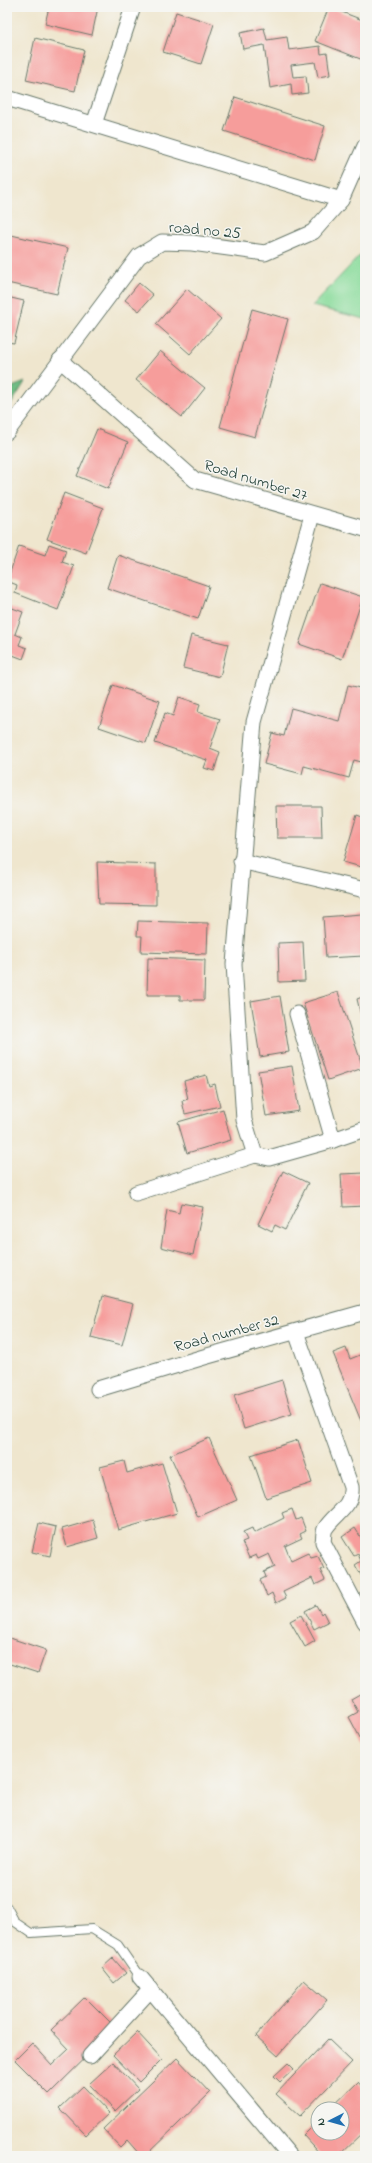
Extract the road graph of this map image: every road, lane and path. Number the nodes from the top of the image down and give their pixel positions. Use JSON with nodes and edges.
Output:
{"nodes":[{"id":1,"x":133,"y":7,"type":"edge"},
{"id":2,"x":7,"y":98,"type":"edge"},
{"id":3,"x":94,"y":124,"type":"junction"},
{"id":4,"x":365,"y":146,"type":"edge"},
{"id":5,"x":346,"y":202,"type":"junction"},
{"id":6,"x":60,"y":360,"type":"junction"},
{"id":7,"x":7,"y":432,"type":"edge"},
{"id":8,"x":312,"y":515,"type":"junction"},
{"id":9,"x":365,"y":529,"type":"edge"},
{"id":10,"x":241,"y":861,"type":"junction"},
{"id":11,"x":365,"y":890,"type":"edge"},
{"id":12,"x":297,"y":1014,"type":"dead end"},
{"id":13,"x":365,"y":1129,"type":"edge"},
{"id":14,"x":333,"y":1140,"type":"junction"},
{"id":15,"x":255,"y":1155,"type":"junction"},
{"id":16,"x":136,"y":1193,"type":"dead end"},
{"id":17,"x":365,"y":1312,"type":"edge"},
{"id":18,"x":296,"y":1332,"type":"junction"},
{"id":19,"x":98,"y":1389,"type":"dead end"},
{"id":20,"x":365,"y":1622,"type":"edge"},
{"id":21,"x":7,"y":1907,"type":"edge"},
{"id":22,"x":140,"y":1977,"type":"joint"},
{"id":23,"x":151,"y":1990,"type":"junction"},
{"id":24,"x":90,"y":2056,"type":"dead end"},
{"id":25,"x":290,"y":2156,"type":"edge"}],
"edges":[{"from":1,"to":3,"type":"street"},
{"from":2,"to":3,"type":"street"},
{"from":3,"to":5,"type":"street"},
{"from":4,"to":5,"type":"street","name":"road no 25"},
{"from":5,"to":6,"type":"street","name":"road no 25"},
{"from":6,"to":7,"type":"street","name":"road no 25"},
{"from":6,"to":8,"type":"street","name":"Road number 27"},
{"from":8,"to":9,"type":"street","name":"Road number 27"},
{"from":8,"to":10,"type":"street"},
{"from":10,"to":11,"type":"street"},
{"from":10,"to":15,"type":"street"},
{"from":12,"to":14,"type":"street"},
{"from":13,"to":14,"type":"street"},
{"from":14,"to":15,"type":"street"},
{"from":15,"to":16,"type":"street"},
{"from":17,"to":18,"type":"street","name":"Road number 32"},
{"from":18,"to":19,"type":"street","name":"Road number 32"},
{"from":18,"to":20,"type":"street"},
{"from":21,"to":22,"type":"lane"},
{"from":22,"to":23,"type":"street"},
{"from":23,"to":24,"type":"street"},
{"from":23,"to":25,"type":"street"}]}
